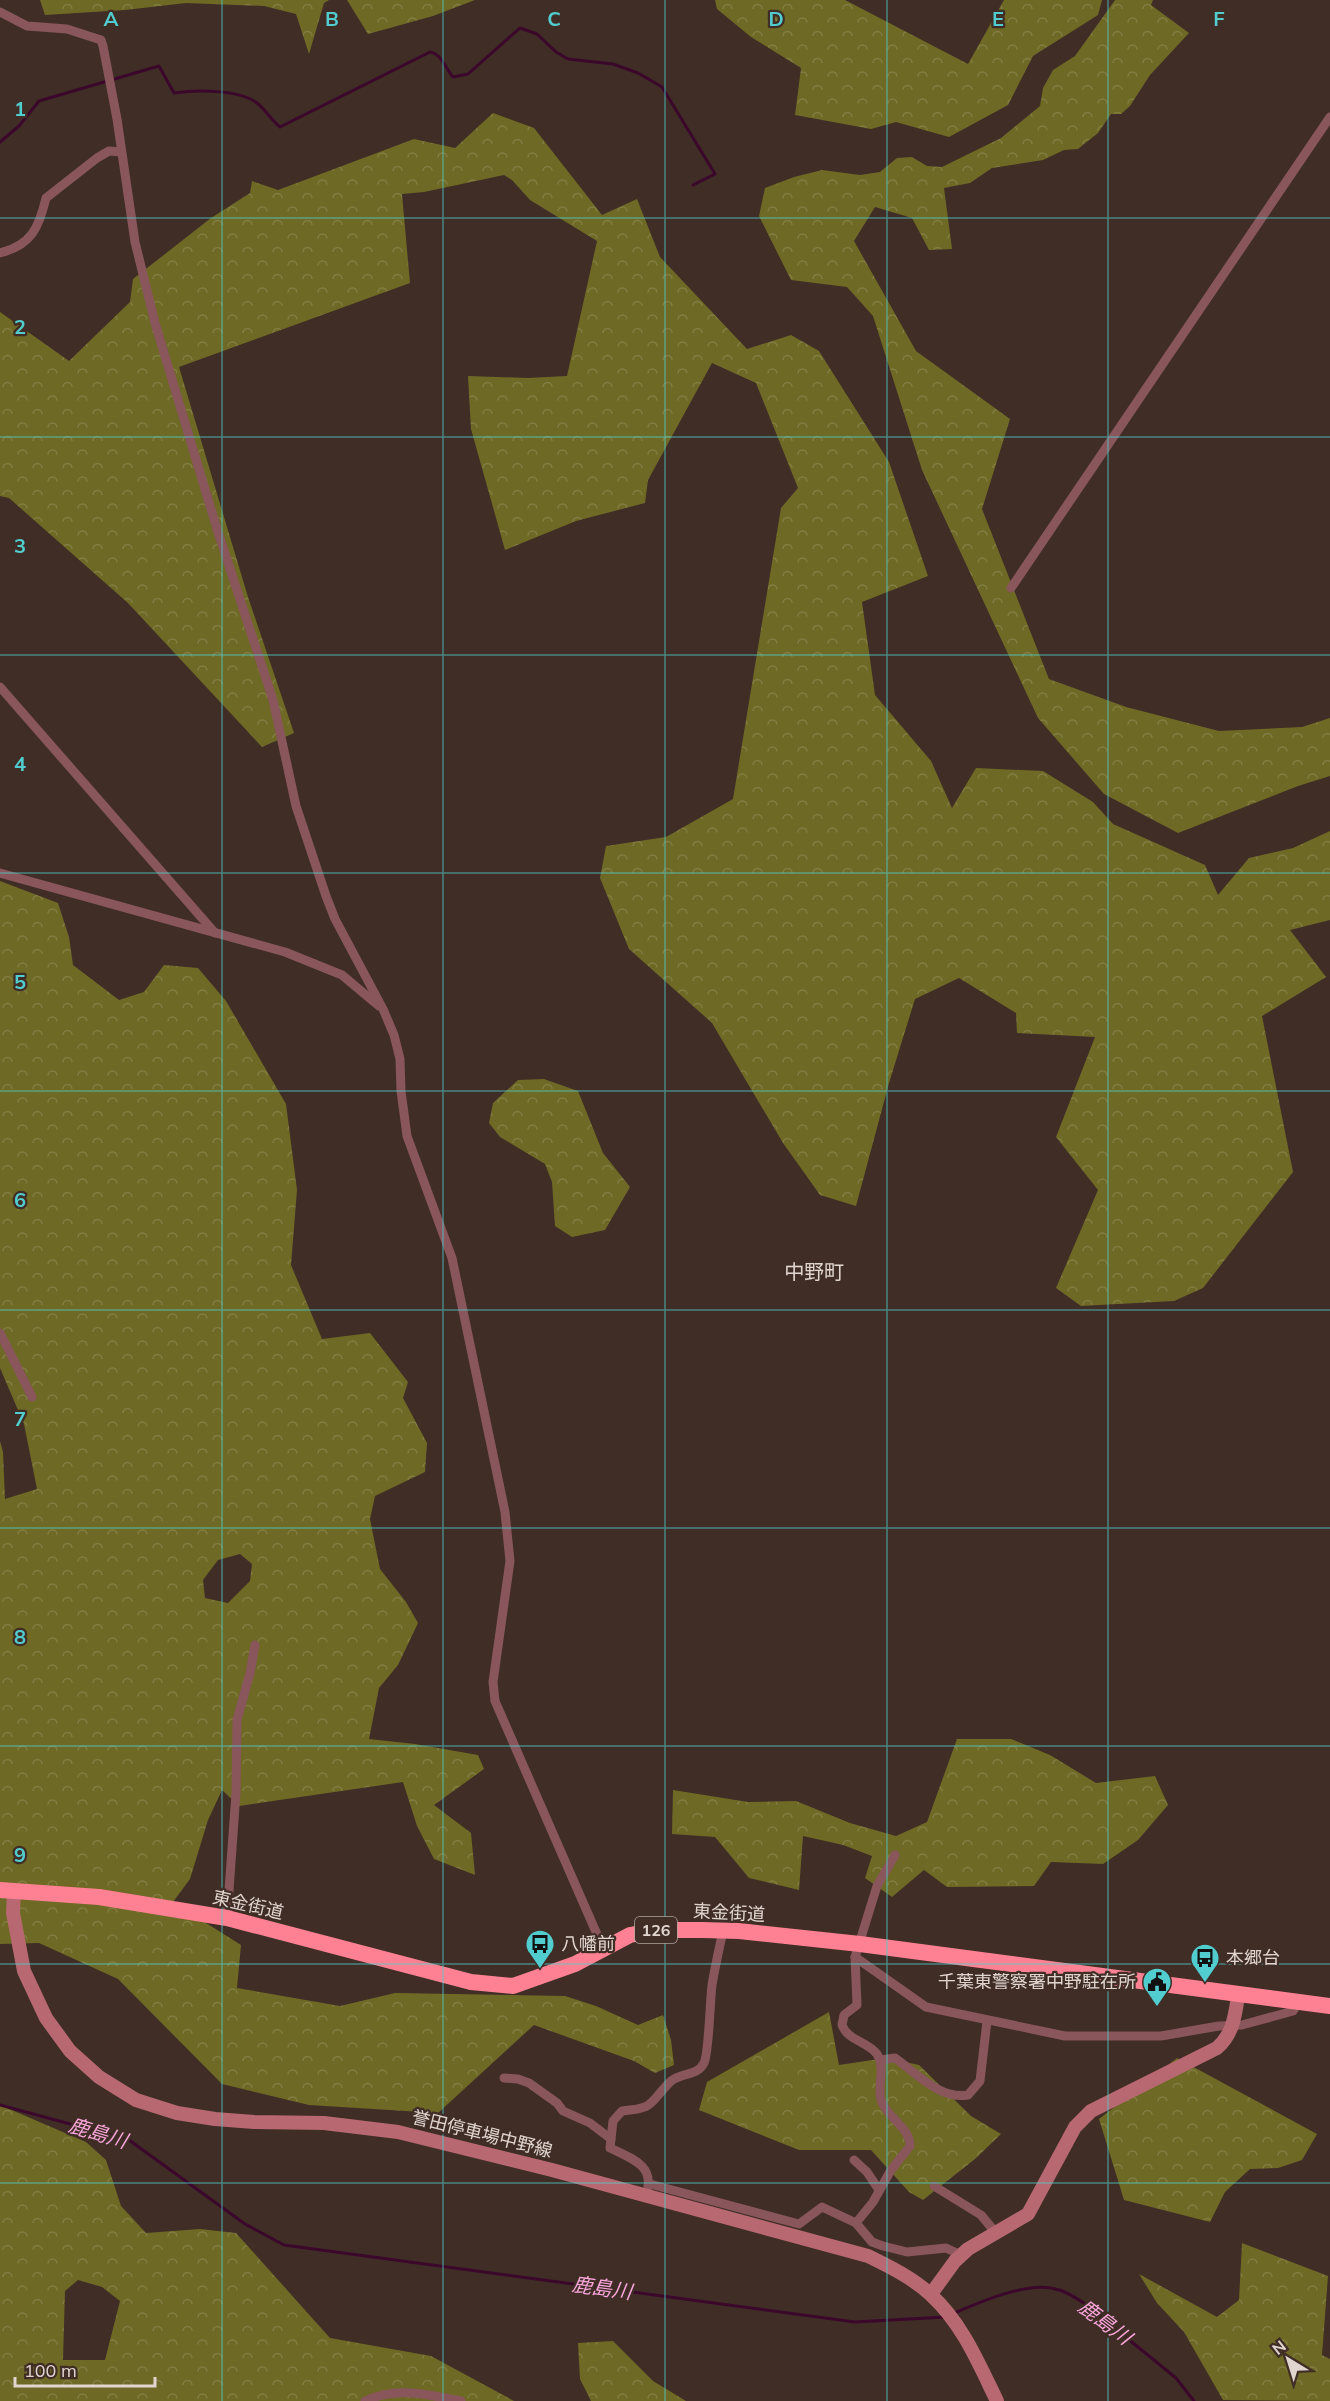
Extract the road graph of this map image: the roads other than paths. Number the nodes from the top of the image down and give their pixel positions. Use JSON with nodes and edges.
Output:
{"nodes":[{"id":1,"x":0,"y":12,"type":"edge"},
{"id":2,"x":1330,"y":117,"type":"edge"},
{"id":3,"x":121,"y":152,"type":"junction"},
{"id":4,"x":0,"y":253,"type":"edge"},
{"id":5,"x":1011,"y":588,"type":"dead end"},
{"id":6,"x":0,"y":687,"type":"edge"},
{"id":7,"x":0,"y":873,"type":"edge"},
{"id":8,"x":215,"y":933,"type":"junction"},
{"id":9,"x":383,"y":1009,"type":"junction"},
{"id":10,"x":0,"y":1333,"type":"edge"},
{"id":11,"x":32,"y":1397,"type":"dead end"},
{"id":12,"x":255,"y":1645,"type":"dead end"},
{"id":13,"x":895,"y":1855,"type":"dead end"},
{"id":14,"x":7,"y":1890,"type":"edge"},
{"id":15,"x":227,"y":1918,"type":"junction"},
{"id":16,"x":723,"y":1931,"type":"junction"},
{"id":17,"x":603,"y":1948,"type":"junction"},
{"id":18,"x":858,"y":1950,"type":"junction"},
{"id":19,"x":1238,"y":1996,"type":"junction"},
{"id":20,"x":1298,"y":2002,"type":"junction"},
{"id":21,"x":1330,"y":2006,"type":"edge"},
{"id":22,"x":987,"y":2021,"type":"junction"},
{"id":23,"x":1234,"y":2024,"type":"junction"},
{"id":24,"x":880,"y":2060,"type":"junction"},
{"id":25,"x":504,"y":2078,"type":"dead end"},
{"id":26,"x":611,"y":2139,"type":"junction"},
{"id":27,"x":854,"y":2160,"type":"dead end"},
{"id":28,"x":934,"y":2186,"type":"dead end"},
{"id":29,"x":648,"y":2190,"type":"junction"},
{"id":30,"x":879,"y":2190,"type":"junction"},
{"id":31,"x":856,"y":2223,"type":"junction"},
{"id":32,"x":996,"y":2233,"type":"junction"},
{"id":33,"x":870,"y":2249,"type":"junction"},
{"id":34,"x":961,"y":2255,"type":"junction"},
{"id":35,"x":931,"y":2294,"type":"junction"},
{"id":36,"x":365,"y":2401,"type":"edge"},
{"id":37,"x":461,"y":2401,"type":"edge"},
{"id":38,"x":997,"y":2401,"type":"edge"}],
"edges":[{"from":1,"to":3,"type":"street"},
{"from":2,"to":5,"type":"street"},
{"from":3,"to":4,"type":"street"},
{"from":3,"to":9,"type":"street"},
{"from":6,"to":8,"type":"street"},
{"from":7,"to":8,"type":"street"},
{"from":8,"to":9,"type":"street"},
{"from":9,"to":17,"type":"street"},
{"from":10,"to":11,"type":"street"},
{"from":12,"to":15,"type":"street"},
{"from":13,"to":18,"type":"street"},
{"from":14,"to":15,"type":"highway","name":"東金街道","number":"126"},
{"from":14,"to":29,"type":"main road","name":"誉田停車場中野線"},
{"from":15,"to":17,"type":"highway","name":"東金街道","number":"126"},
{"from":16,"to":17,"type":"highway","name":"東金街道","number":"126"},
{"from":16,"to":18,"type":"highway","name":"東金街道","number":"126"},
{"from":16,"to":26,"type":"street"},
{"from":18,"to":19,"type":"highway","name":"東金街道","number":"126"},
{"from":18,"to":22,"type":"street"},
{"from":18,"to":24,"type":"street"},
{"from":19,"to":20,"type":"highway","name":"東金街道","number":"126"},
{"from":19,"to":23,"type":"main road"},
{"from":20,"to":21,"type":"highway","name":"東金街道","number":"126"},
{"from":20,"to":23,"type":"street"},
{"from":22,"to":23,"type":"street"},
{"from":22,"to":24,"type":"street"},
{"from":23,"to":32,"type":"main road"},
{"from":24,"to":30,"type":"street"},
{"from":25,"to":26,"type":"street"},
{"from":26,"to":29,"type":"street"},
{"from":27,"to":30,"type":"street"},
{"from":28,"to":32,"type":"street"},
{"from":29,"to":31,"type":"street"},
{"from":29,"to":33,"type":"main road","name":"誉田停車場中野線"},
{"from":30,"to":31,"type":"street"},
{"from":31,"to":33,"type":"street"},
{"from":32,"to":34,"type":"main road"},
{"from":33,"to":34,"type":"street"},
{"from":33,"to":35,"type":"main road","name":"誉田停車場中野線"},
{"from":34,"to":35,"type":"main road"},
{"from":35,"to":38,"type":"main road","name":"誉田停車場中野線"},
{"from":36,"to":37,"type":"street"}]}
